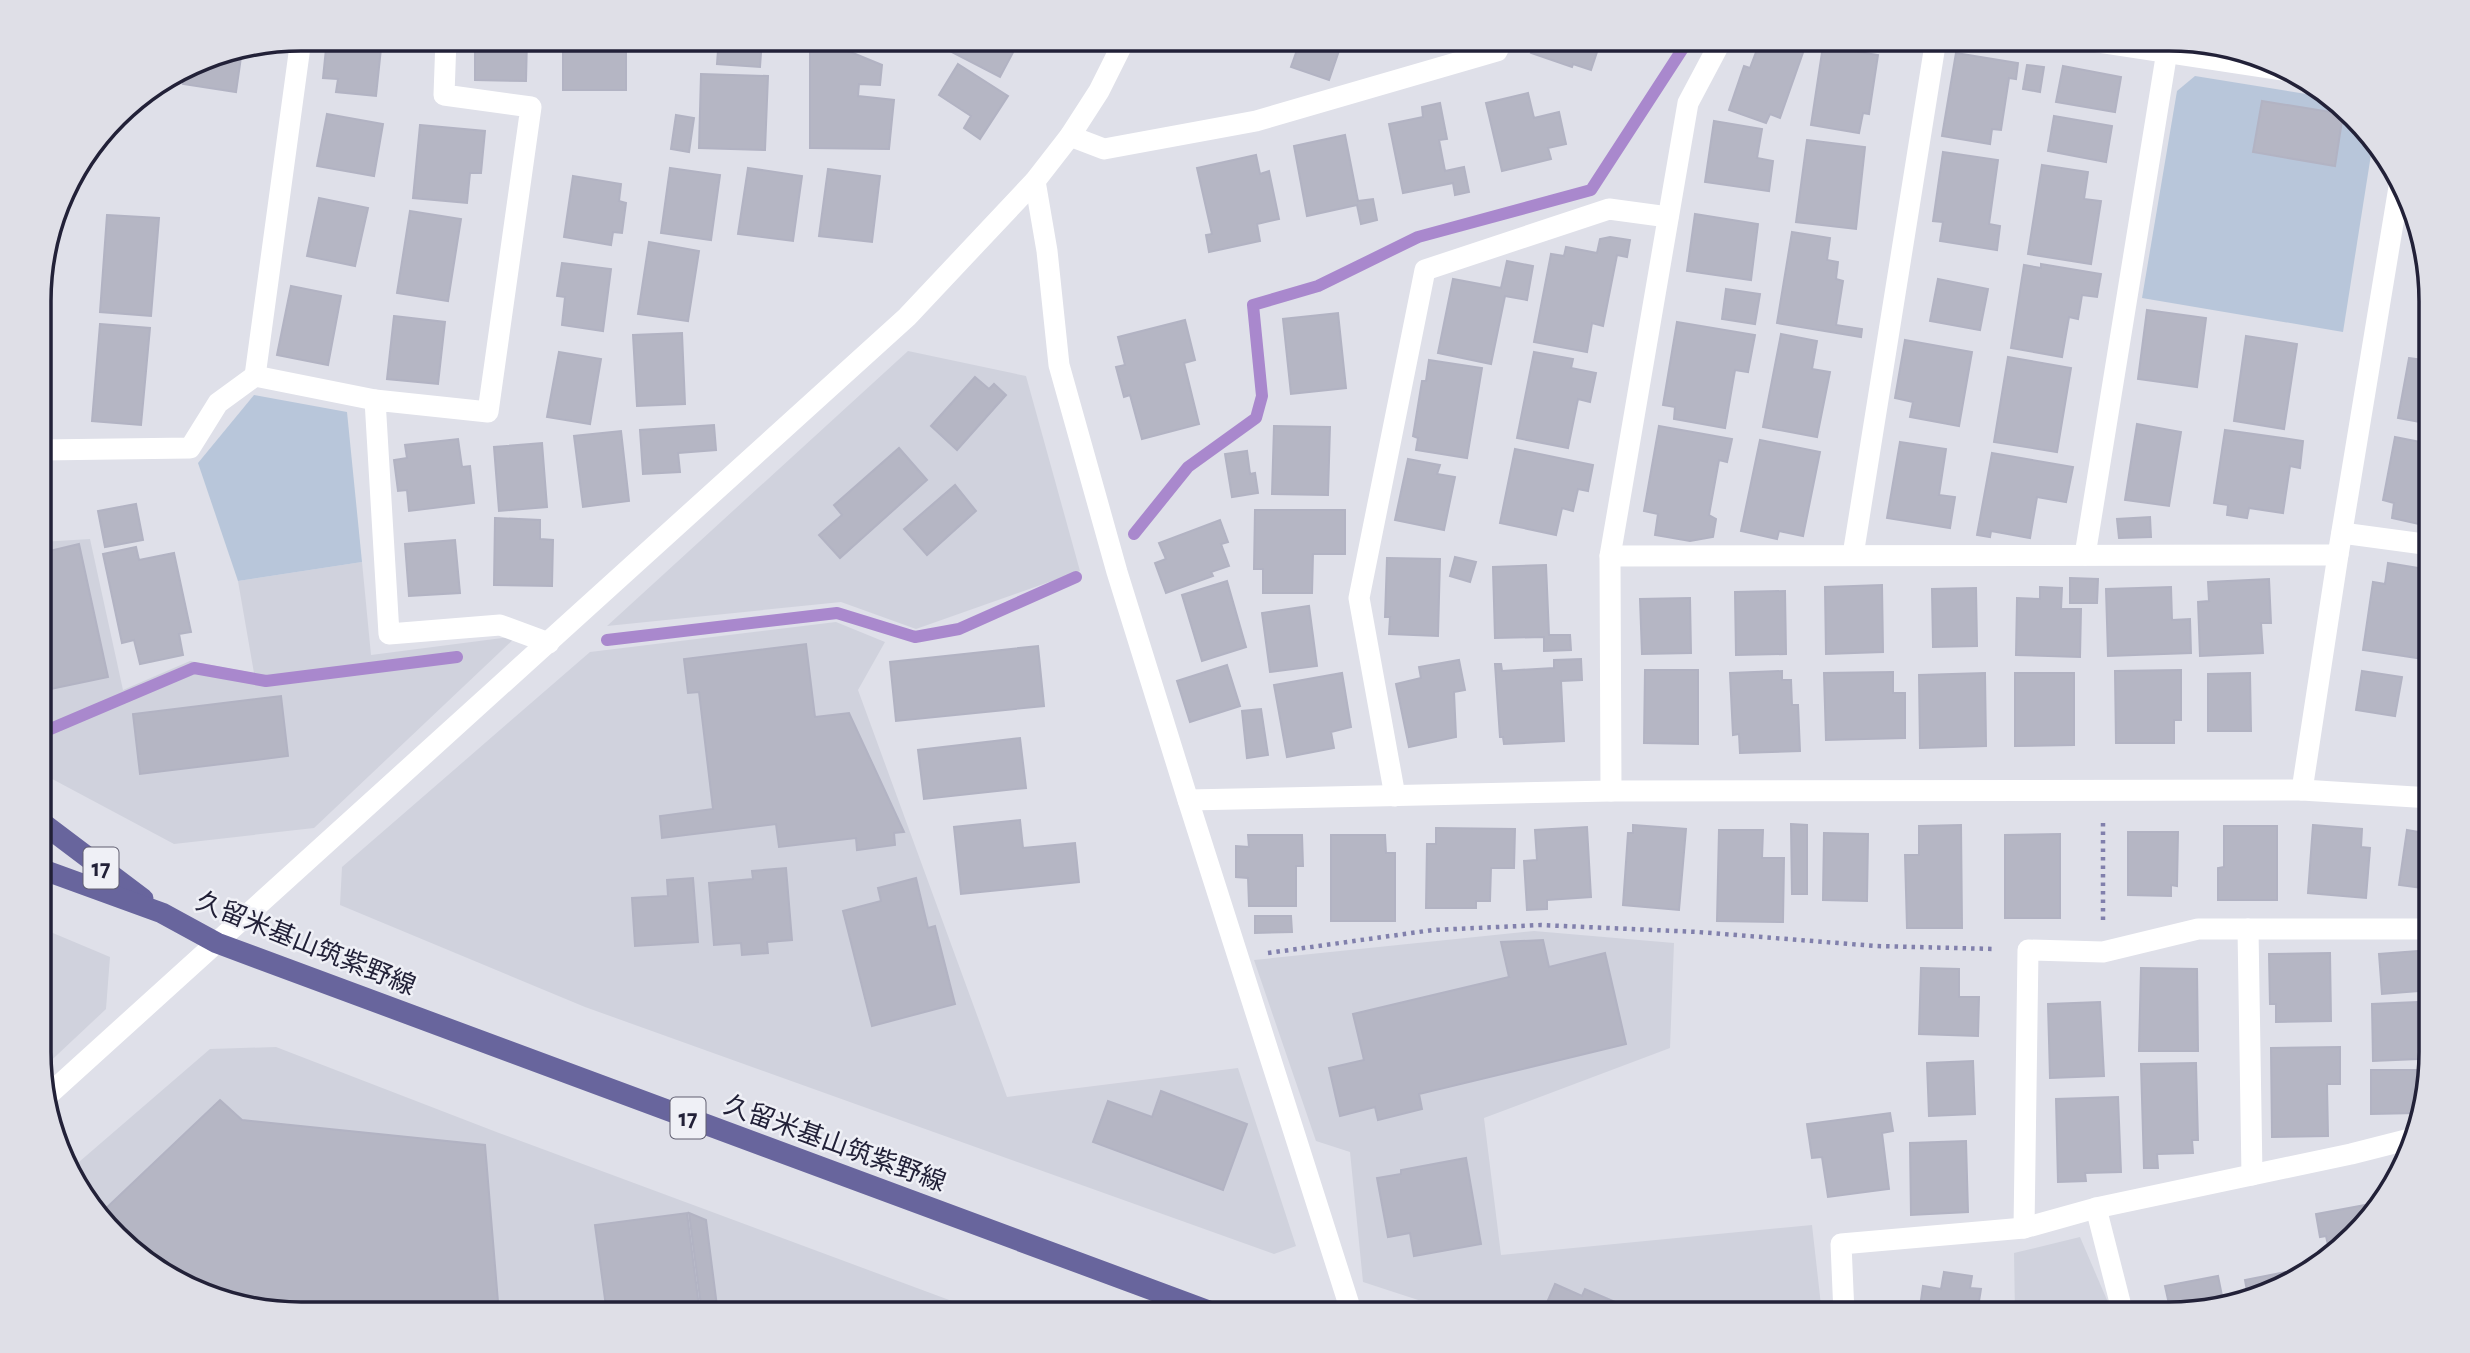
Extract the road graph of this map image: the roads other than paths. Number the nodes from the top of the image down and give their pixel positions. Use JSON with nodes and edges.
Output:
{"nodes":[{"id":1,"x":298,"y":51,"type":"edge"},
{"id":2,"x":445,"y":51,"type":"edge"},
{"id":3,"x":1119,"y":51,"type":"edge"},
{"id":4,"x":1497,"y":51,"type":"edge"},
{"id":5,"x":1715,"y":51,"type":"edge"},
{"id":6,"x":1934,"y":51,"type":"edge"},
{"id":7,"x":2167,"y":51,"type":"edge"},
{"id":8,"x":1070,"y":136,"type":"junction"},
{"id":9,"x":1035,"y":181,"type":"junction"},
{"id":10,"x":2397,"y":199,"type":"edge"},
{"id":11,"x":1668,"y":217,"type":"junction"},
{"id":12,"x":255,"y":376,"type":"junction"},
{"id":13,"x":375,"y":400,"type":"junction"},
{"id":14,"x":51,"y":450,"type":"edge"},
{"id":15,"x":2342,"y":533,"type":"junction"},
{"id":16,"x":2419,"y":543,"type":"edge"},
{"id":17,"x":1853,"y":555,"type":"junction"},
{"id":18,"x":2085,"y":555,"type":"junction"},
{"id":19,"x":2338,"y":555,"type":"junction"},
{"id":20,"x":1610,"y":556,"type":"junction"},
{"id":21,"x":549,"y":643,"type":"junction"},
{"id":22,"x":2302,"y":790,"type":"junction"},
{"id":23,"x":1611,"y":791,"type":"junction"},
{"id":24,"x":1395,"y":796,"type":"junction"},
{"id":25,"x":2419,"y":798,"type":"edge"},
{"id":26,"x":1188,"y":800,"type":"junction"},
{"id":27,"x":51,"y":830,"type":"edge"},
{"id":28,"x":51,"y":873,"type":"edge"},
{"id":29,"x":162,"y":913,"type":"junction"},
{"id":30,"x":2248,"y":929,"type":"junction"},
{"id":31,"x":2419,"y":929,"type":"edge"},
{"id":32,"x":217,"y":943,"type":"junction"},
{"id":33,"x":54,"y":1090,"type":"edge"},
{"id":34,"x":2403,"y":1141,"type":"edge"},
{"id":35,"x":2252,"y":1175,"type":"junction"},
{"id":36,"x":2096,"y":1208,"type":"junction"},
{"id":37,"x":2024,"y":1228,"type":"junction"},
{"id":38,"x":1185,"y":1302,"type":"edge"},
{"id":39,"x":1348,"y":1302,"type":"edge"},
{"id":40,"x":1843,"y":1302,"type":"edge"},
{"id":41,"x":2120,"y":1302,"type":"edge"}],
"edges":[{"from":1,"to":12,"type":"street"},
{"from":2,"to":13,"type":"street"},
{"from":3,"to":8,"type":"street"},
{"from":4,"to":8,"type":"street"},
{"from":5,"to":11,"type":"street"},
{"from":6,"to":17,"type":"street"},
{"from":7,"to":18,"type":"street"},
{"from":8,"to":9,"type":"street"},
{"from":9,"to":21,"type":"street"},
{"from":9,"to":26,"type":"street"},
{"from":10,"to":15,"type":"street"},
{"from":11,"to":20,"type":"street"},
{"from":11,"to":24,"type":"street"},
{"from":12,"to":13,"type":"street"},
{"from":12,"to":14,"type":"street"},
{"from":13,"to":21,"type":"street"},
{"from":15,"to":16,"type":"street"},
{"from":15,"to":19,"type":"street"},
{"from":17,"to":18,"type":"street"},
{"from":17,"to":20,"type":"street"},
{"from":18,"to":19,"type":"street"},
{"from":19,"to":22,"type":"street"},
{"from":20,"to":23,"type":"street"},
{"from":21,"to":32,"type":"street"},
{"from":22,"to":23,"type":"street"},
{"from":22,"to":25,"type":"street"},
{"from":23,"to":24,"type":"street"},
{"from":24,"to":26,"type":"street"},
{"from":26,"to":39,"type":"street"},
{"from":27,"to":29,"type":"main road","name":"久留米基山筑紫野線","number":"17"},
{"from":28,"to":29,"type":"main road","name":"久留米基山筑紫野線","number":"17"},
{"from":29,"to":32,"type":"main road","name":"久留米基山筑紫野線","number":"17"},
{"from":30,"to":31,"type":"street"},
{"from":30,"to":35,"type":"street"},
{"from":30,"to":37,"type":"street"},
{"from":32,"to":33,"type":"street"},
{"from":32,"to":38,"type":"main road","name":"久留米基山筑紫野線","number":"17"},
{"from":34,"to":35,"type":"street"},
{"from":35,"to":36,"type":"street"},
{"from":36,"to":37,"type":"street"},
{"from":36,"to":41,"type":"street"},
{"from":37,"to":40,"type":"street"}]}
